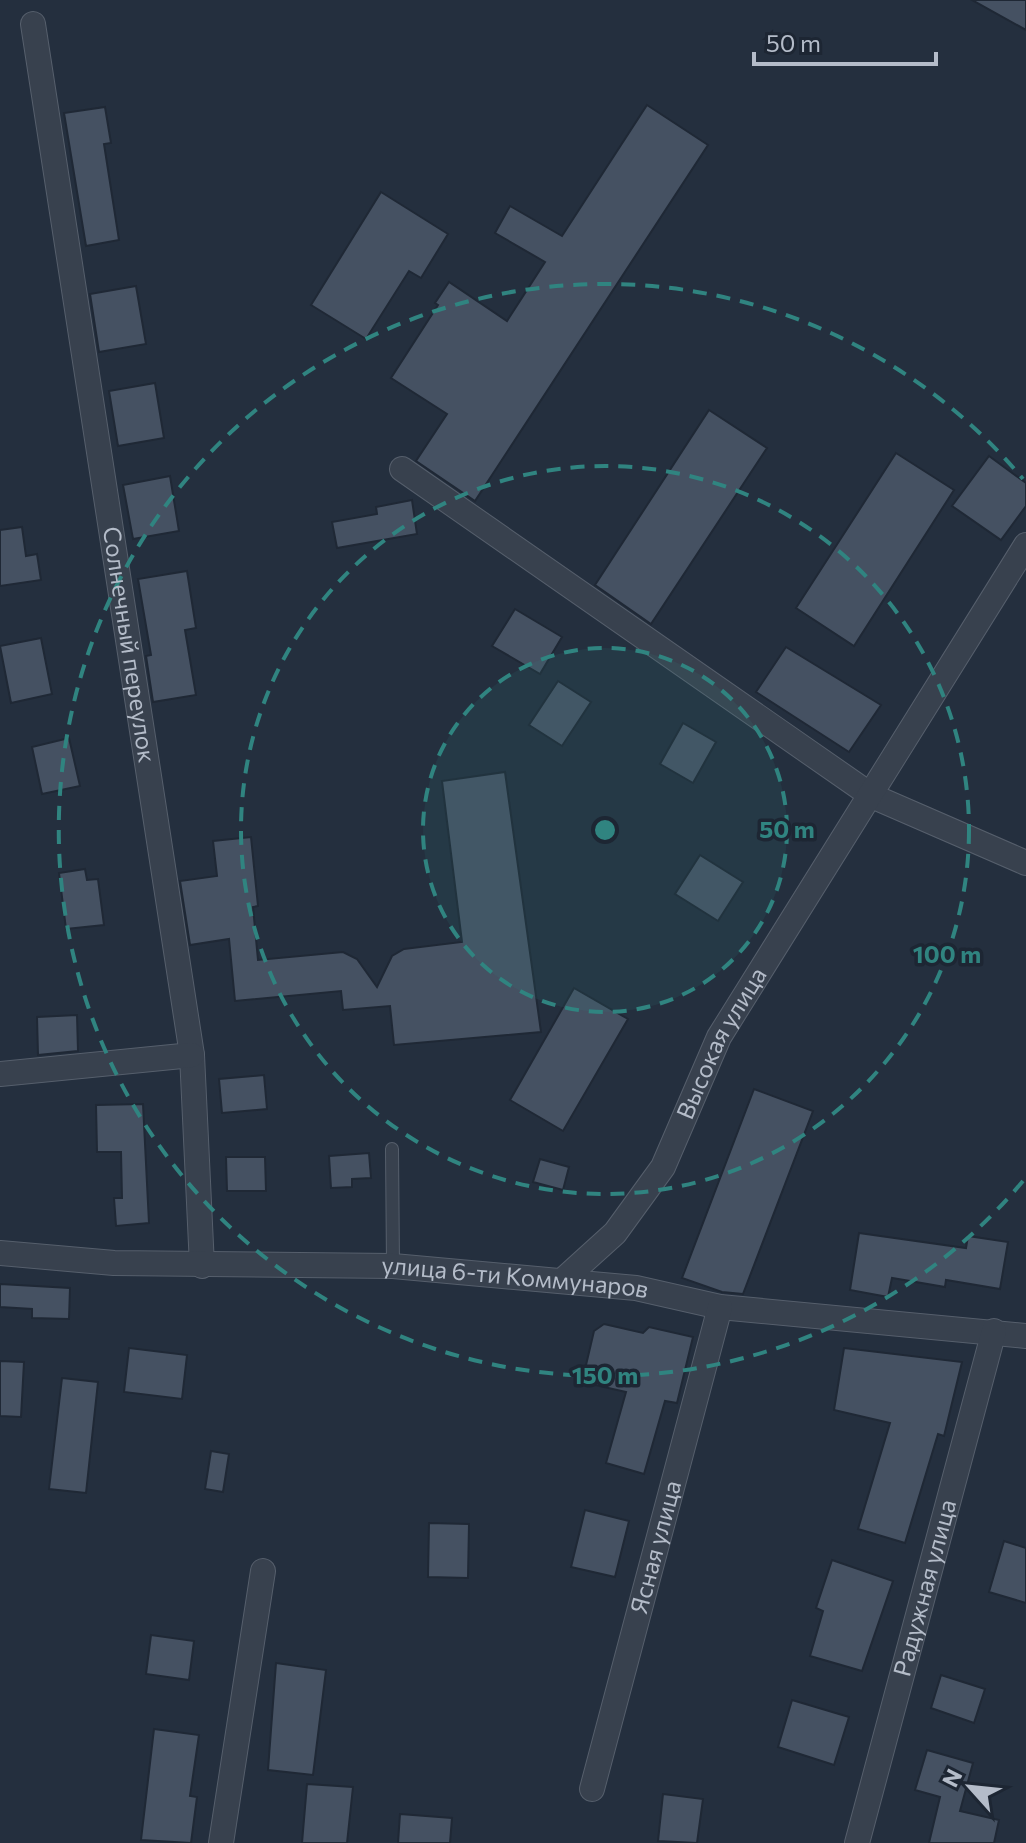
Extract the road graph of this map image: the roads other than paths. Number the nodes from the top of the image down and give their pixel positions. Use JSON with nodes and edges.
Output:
{"nodes":[{"id":1,"x":33,"y":24,"type":"dead end"},
{"id":2,"x":402,"y":469,"type":"dead end"},
{"id":3,"x":1026,"y":545,"type":"edge"},
{"id":4,"x":872,"y":796,"type":"junction"},
{"id":5,"x":1026,"y":863,"type":"edge"},
{"id":6,"x":192,"y":1055,"type":"junction"},
{"id":7,"x":0,"y":1074,"type":"edge"},
{"id":8,"x":392,"y":1149,"type":"dead end"},
{"id":9,"x":0,"y":1253,"type":"edge"},
{"id":10,"x":202,"y":1266,"type":"junction"},
{"id":11,"x":393,"y":1266,"type":"junction"},
{"id":12,"x":562,"y":1281,"type":"junction"},
{"id":13,"x":720,"y":1307,"type":"junction"},
{"id":14,"x":994,"y":1331,"type":"junction"},
{"id":15,"x":1026,"y":1336,"type":"edge"},
{"id":16,"x":263,"y":1571,"type":"dead end"},
{"id":17,"x":592,"y":1789,"type":"dead end"},
{"id":18,"x":221,"y":1843,"type":"edge"},
{"id":19,"x":857,"y":1843,"type":"edge"}],
"edges":[{"from":1,"to":6,"type":"street","name":"Солнечный переулок"},
{"from":2,"to":4,"type":"street"},
{"from":3,"to":4,"type":"street","name":"Высокая улица"},
{"from":4,"to":5,"type":"street"},
{"from":4,"to":12,"type":"street","name":"Высокая улица"},
{"from":6,"to":7,"type":"street"},
{"from":6,"to":10,"type":"street","name":"Солнечный переулок"},
{"from":8,"to":11,"type":"lane"},
{"from":9,"to":10,"type":"street","name":"улица 6-ти Коммунаров"},
{"from":10,"to":11,"type":"street","name":"улица 6-ти Коммунаров"},
{"from":11,"to":12,"type":"street","name":"улица 6-ти Коммунаров"},
{"from":12,"to":13,"type":"street","name":"улица 6-ти Коммунаров"},
{"from":13,"to":14,"type":"street","name":"улица 6-ти Коммунаров"},
{"from":13,"to":17,"type":"street","name":"Ясная улица"},
{"from":14,"to":15,"type":"street","name":"улица 6-ти Коммунаров"},
{"from":14,"to":19,"type":"street","name":"Радужная улица"},
{"from":16,"to":18,"type":"street"}]}
